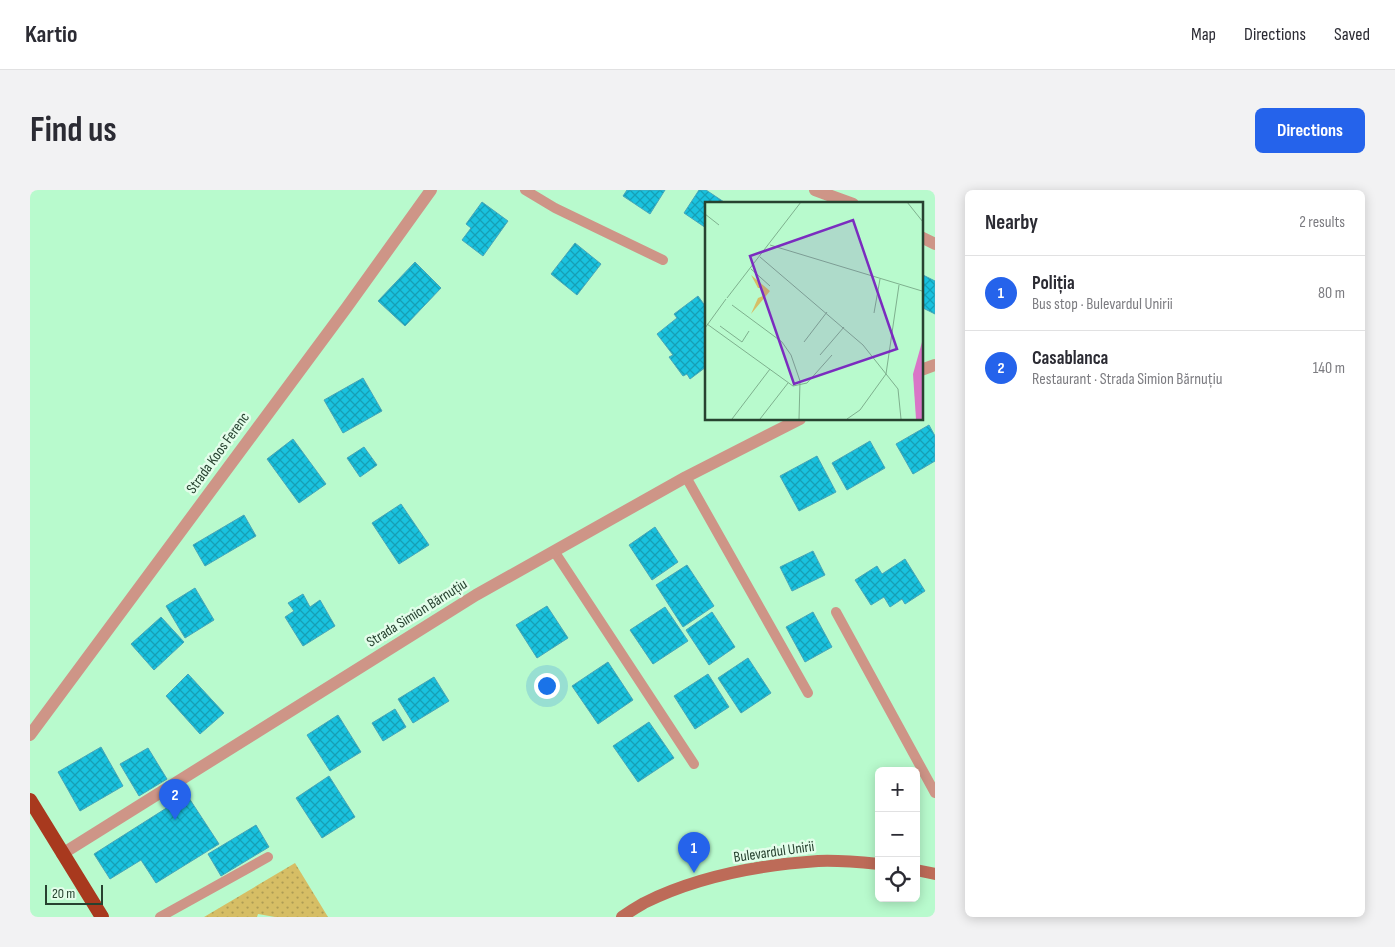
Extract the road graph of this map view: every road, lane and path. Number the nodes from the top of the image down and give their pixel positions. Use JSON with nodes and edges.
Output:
{"nodes":[{"id":1,"x":431,"y":190,"type":"edge"},
{"id":2,"x":525,"y":190,"type":"edge"},
{"id":3,"x":815,"y":190,"type":"edge"},
{"id":4,"x":848,"y":202,"type":"edge"},
{"id":5,"x":922,"y":237,"type":"edge"},
{"id":6,"x":935,"y":244,"type":"edge"},
{"id":7,"x":663,"y":260,"type":"dead end"},
{"id":8,"x":935,"y":366,"type":"edge"},
{"id":9,"x":922,"y":370,"type":"edge"},
{"id":10,"x":798,"y":420,"type":"edge"},
{"id":11,"x":686,"y":477,"type":"junction"},
{"id":12,"x":554,"y":551,"type":"junction"},
{"id":13,"x":836,"y":612,"type":"dead end"},
{"id":14,"x":808,"y":693,"type":"dead end"},
{"id":15,"x":30,"y":735,"type":"edge"},
{"id":16,"x":694,"y":764,"type":"dead end"},
{"id":17,"x":935,"y":793,"type":"edge"},
{"id":18,"x":30,"y":800,"type":"edge"},
{"id":19,"x":62,"y":854,"type":"junction"},
{"id":20,"x":268,"y":857,"type":"dead end"},
{"id":21,"x":875,"y":864,"type":"edge"},
{"id":22,"x":920,"y":871,"type":"edge"},
{"id":23,"x":935,"y":874,"type":"edge"},
{"id":24,"x":102,"y":917,"type":"edge"},
{"id":25,"x":160,"y":917,"type":"edge"},
{"id":26,"x":622,"y":917,"type":"edge"}],
"edges":[{"from":1,"to":15,"type":"street","name":"Strada Koos Ferenc"},
{"from":2,"to":7,"type":"lane"},
{"from":3,"to":4,"type":"street"},
{"from":5,"to":6,"type":"street"},
{"from":8,"to":9,"type":"street"},
{"from":10,"to":11,"type":"street","name":"Strada Simion Bărnuțiu"},
{"from":11,"to":12,"type":"street","name":"Strada Simion Bărnuțiu"},
{"from":11,"to":14,"type":"lane"},
{"from":12,"to":16,"type":"lane"},
{"from":12,"to":19,"type":"street","name":"Strada Simion Bărnuțiu"},
{"from":13,"to":17,"type":"lane"},
{"from":18,"to":19,"type":"highway"},
{"from":19,"to":24,"type":"highway"},
{"from":20,"to":25,"type":"lane"},
{"from":21,"to":26,"type":"main road","name":"Bulevardul Unirii"},
{"from":22,"to":23,"type":"main road"}]}
